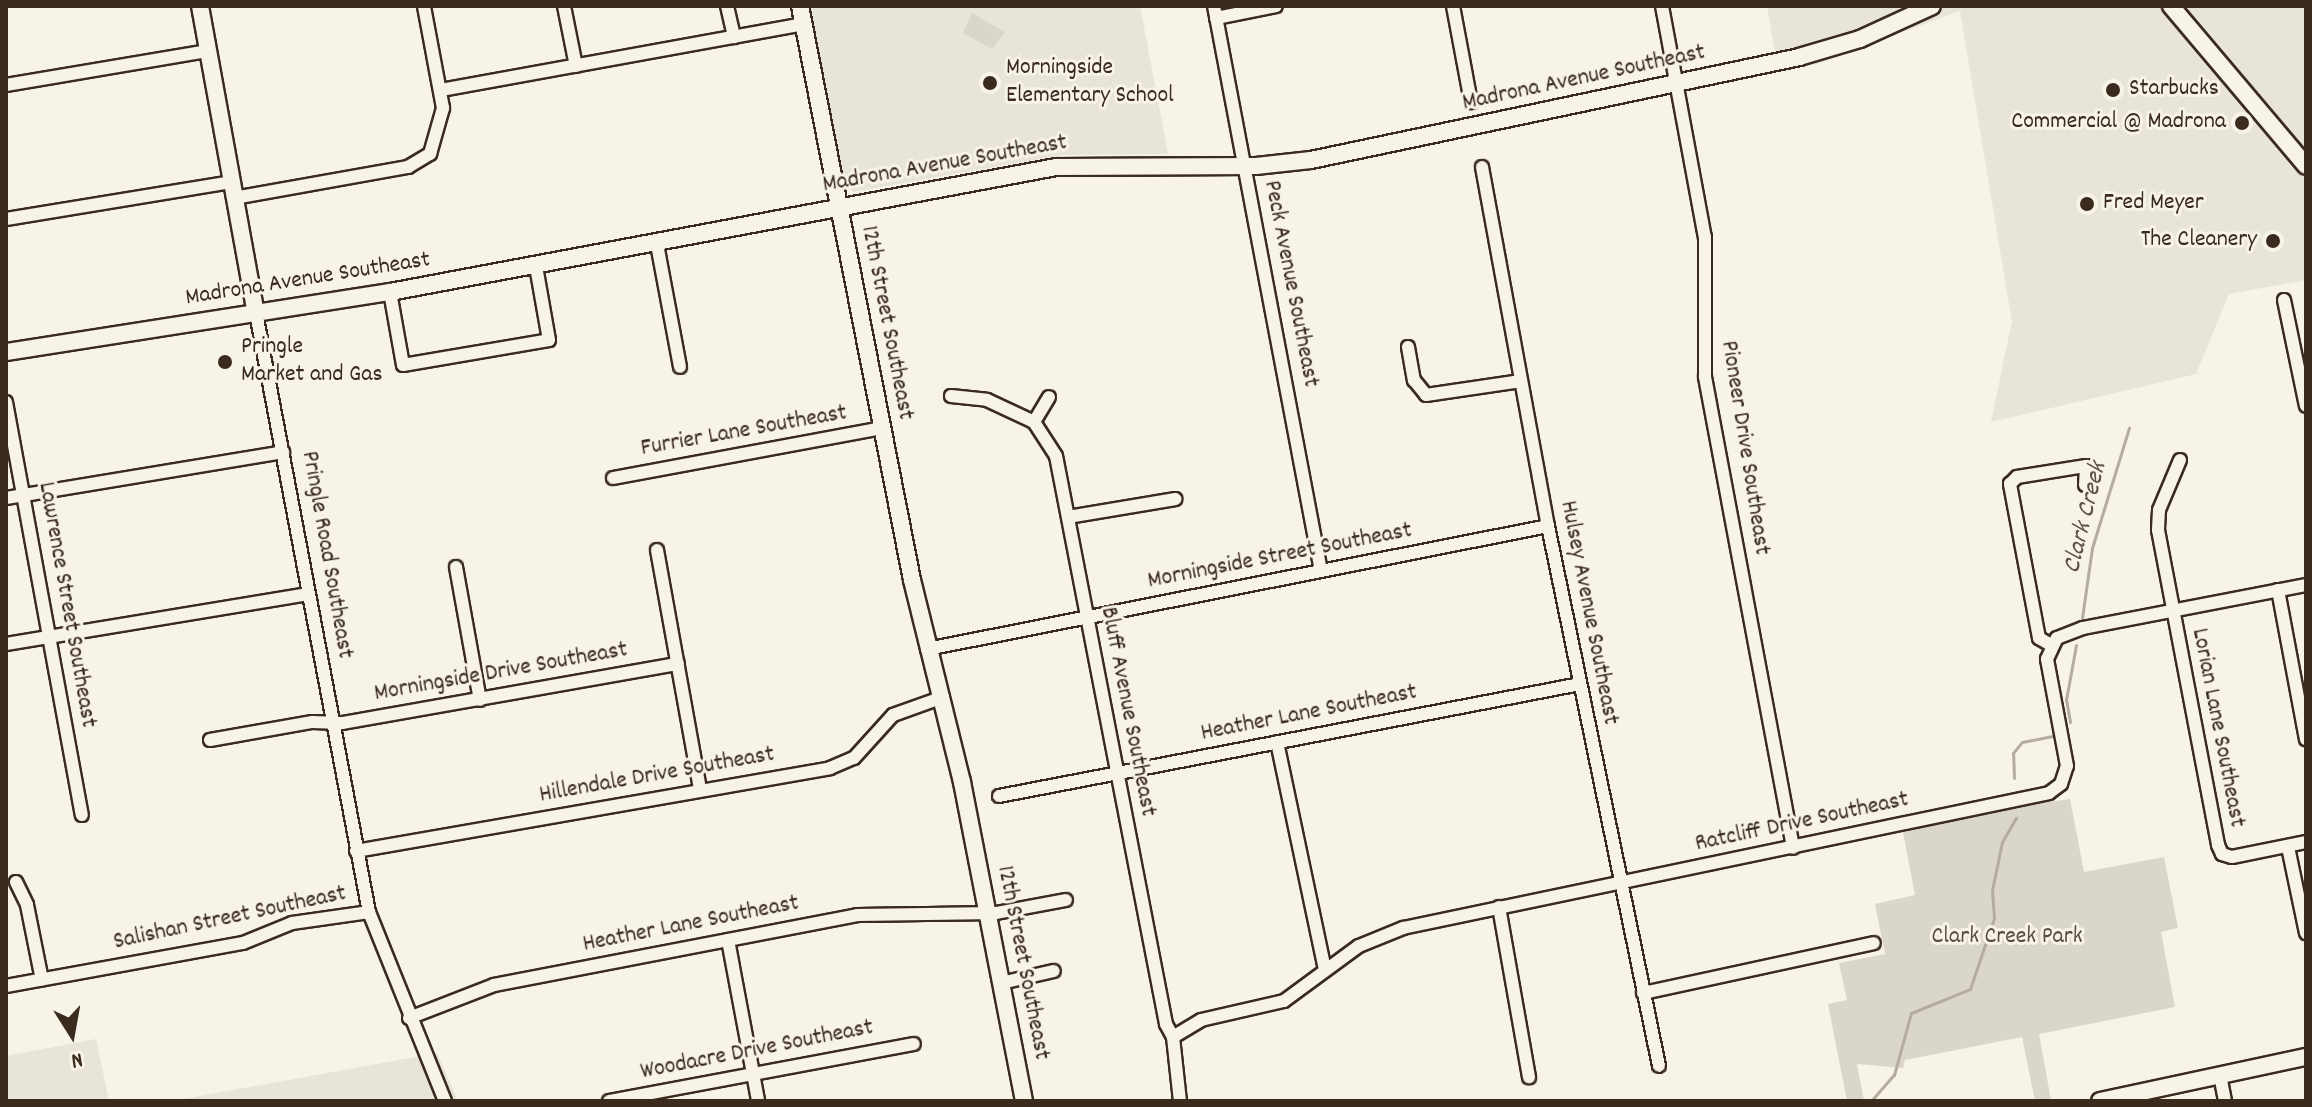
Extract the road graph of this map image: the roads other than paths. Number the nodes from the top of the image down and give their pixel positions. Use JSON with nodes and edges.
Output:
{"nodes":[{"id":1,"x":200,"y":6,"type":"edge"},
{"id":2,"x":424,"y":6,"type":"edge"},
{"id":3,"x":564,"y":6,"type":"edge"},
{"id":4,"x":727,"y":6,"type":"edge"},
{"id":5,"x":800,"y":6,"type":"edge"},
{"id":6,"x":1276,"y":6,"type":"edge"},
{"id":7,"x":1453,"y":6,"type":"edge"},
{"id":8,"x":1662,"y":6,"type":"edge"},
{"id":9,"x":1932,"y":6,"type":"edge"},
{"id":10,"x":2171,"y":6,"type":"edge"},
{"id":11,"x":1215,"y":12,"type":"edge"},
{"id":12,"x":804,"y":24,"type":"junction"},
{"id":13,"x":734,"y":37,"type":"junction"},
{"id":14,"x":208,"y":51,"type":"junction"},
{"id":15,"x":576,"y":66,"type":"junction"},
{"id":16,"x":6,"y":85,"type":"edge"},
{"id":17,"x":1677,"y":86,"type":"junction"},
{"id":18,"x":441,"y":90,"type":"junction"},
{"id":19,"x":1471,"y":102,"type":"dead end"},
{"id":20,"x":1245,"y":166,"type":"junction"},
{"id":21,"x":2306,"y":166,"type":"edge"},
{"id":22,"x":1482,"y":167,"type":"dead end"},
{"id":23,"x":233,"y":190,"type":"junction"},
{"id":24,"x":840,"y":208,"type":"junction"},
{"id":25,"x":6,"y":219,"type":"edge"},
{"id":26,"x":657,"y":244,"type":"junction"},
{"id":27,"x":536,"y":266,"type":"junction"},
{"id":28,"x":390,"y":292,"type":"junction"},
{"id":29,"x":2284,"y":300,"type":"dead end"},
{"id":30,"x":256,"y":313,"type":"junction"},
{"id":31,"x":1408,"y":347,"type":"dead end"},
{"id":32,"x":6,"y":352,"type":"edge"},
{"id":33,"x":680,"y":367,"type":"dead end"},
{"id":34,"x":1521,"y":381,"type":"junction"},
{"id":35,"x":951,"y":396,"type":"dead end"},
{"id":36,"x":1049,"y":397,"type":"dead end"},
{"id":37,"x":6,"y":402,"type":"edge"},
{"id":38,"x":2306,"y":406,"type":"edge"},
{"id":39,"x":1034,"y":422,"type":"junction"},
{"id":40,"x":882,"y":428,"type":"junction"},
{"id":41,"x":283,"y":452,"type":"junction"},
{"id":42,"x":2180,"y":460,"type":"dead end"},
{"id":43,"x":613,"y":478,"type":"dead end"},
{"id":44,"x":2085,"y":485,"type":"dead end"},
{"id":45,"x":24,"y":495,"type":"junction"},
{"id":46,"x":6,"y":498,"type":"edge"},
{"id":47,"x":1176,"y":499,"type":"dead end"},
{"id":48,"x":1068,"y":517,"type":"junction"},
{"id":49,"x":1548,"y":526,"type":"junction"},
{"id":50,"x":657,"y":550,"type":"dead end"},
{"id":51,"x":456,"y":567,"type":"dead end"},
{"id":52,"x":1321,"y":571,"type":"junction"},
{"id":53,"x":2306,"y":585,"type":"edge"},
{"id":54,"x":2278,"y":590,"type":"junction"},
{"id":55,"x":307,"y":594,"type":"junction"},
{"id":56,"x":2171,"y":611,"type":"junction"},
{"id":57,"x":1086,"y":618,"type":"junction"},
{"id":58,"x":49,"y":637,"type":"junction"},
{"id":59,"x":6,"y":644,"type":"edge"},
{"id":60,"x":2051,"y":645,"type":"junction"},
{"id":61,"x":927,"y":649,"type":"junction"},
{"id":62,"x":678,"y":664,"type":"junction"},
{"id":63,"x":1580,"y":684,"type":"junction"},
{"id":64,"x":938,"y":698,"type":"junction"},
{"id":65,"x":480,"y":700,"type":"junction"},
{"id":66,"x":331,"y":722,"type":"junction"},
{"id":67,"x":2306,"y":739,"type":"edge"},
{"id":68,"x":210,"y":740,"type":"dead end"},
{"id":69,"x":1277,"y":742,"type":"junction"},
{"id":70,"x":1116,"y":774,"type":"junction"},
{"id":71,"x":700,"y":790,"type":"junction"},
{"id":72,"x":999,"y":796,"type":"dead end"},
{"id":73,"x":82,"y":815,"type":"dead end"},
{"id":74,"x":2306,"y":842,"type":"edge"},
{"id":75,"x":2288,"y":847,"type":"junction"},
{"id":76,"x":1793,"y":848,"type":"junction"},
{"id":77,"x":356,"y":851,"type":"junction"},
{"id":78,"x":16,"y":882,"type":"dead end"},
{"id":79,"x":1619,"y":883,"type":"junction"},
{"id":80,"x":1066,"y":900,"type":"dead end"},
{"id":81,"x":1499,"y":907,"type":"junction"},
{"id":82,"x":369,"y":912,"type":"junction"},
{"id":83,"x":983,"y":913,"type":"junction"},
{"id":84,"x":2306,"y":933,"type":"edge"},
{"id":85,"x":728,"y":940,"type":"junction"},
{"id":86,"x":1874,"y":943,"type":"dead end"},
{"id":87,"x":1325,"y":969,"type":"junction"},
{"id":88,"x":1054,"y":971,"type":"dead end"},
{"id":89,"x":42,"y":980,"type":"junction"},
{"id":90,"x":1001,"y":983,"type":"junction"},
{"id":91,"x":6,"y":986,"type":"edge"},
{"id":92,"x":1643,"y":993,"type":"junction"},
{"id":93,"x":409,"y":1018,"type":"junction"},
{"id":94,"x":1173,"y":1037,"type":"junction"},
{"id":95,"x":914,"y":1044,"type":"dead end"},
{"id":96,"x":2306,"y":1057,"type":"edge"},
{"id":97,"x":1659,"y":1066,"type":"dead end"},
{"id":98,"x":753,"y":1074,"type":"junction"},
{"id":99,"x":2220,"y":1075,"type":"junction"},
{"id":100,"x":1529,"y":1077,"type":"dead end"},
{"id":101,"x":445,"y":1101,"type":"edge"},
{"id":102,"x":609,"y":1101,"type":"edge"},
{"id":103,"x":758,"y":1101,"type":"edge"},
{"id":104,"x":1014,"y":1101,"type":"edge"},
{"id":105,"x":1024,"y":1101,"type":"edge"},
{"id":106,"x":1180,"y":1101,"type":"edge"},
{"id":107,"x":2100,"y":1101,"type":"edge"},
{"id":108,"x":2225,"y":1101,"type":"edge"}],
"edges":[{"from":1,"to":14,"type":"main road","name":"Pringle Road Southeast"},
{"from":2,"to":18,"type":"street"},
{"from":3,"to":15,"type":"street"},
{"from":4,"to":13,"type":"street"},
{"from":5,"to":12,"type":"main road","name":"12th Street Southeast"},
{"from":6,"to":11,"type":"street"},
{"from":7,"to":19,"type":"street"},
{"from":8,"to":17,"type":"street","name":"Pioneer Drive Southeast"},
{"from":9,"to":17,"type":"main road","name":"Madrona Avenue Southeast"},
{"from":10,"to":21,"type":"main road"},
{"from":11,"to":20,"type":"street","name":"Peck Avenue Southeast"},
{"from":12,"to":13,"type":"street"},
{"from":12,"to":24,"type":"main road","name":"12th Street Southeast"},
{"from":13,"to":15,"type":"street"},
{"from":14,"to":16,"type":"street"},
{"from":14,"to":23,"type":"main road","name":"Pringle Road Southeast"},
{"from":15,"to":18,"type":"street"},
{"from":17,"to":20,"type":"main road","name":"Madrona Avenue Southeast"},
{"from":17,"to":76,"type":"street","name":"Pioneer Drive Southeast"},
{"from":18,"to":23,"type":"street"},
{"from":20,"to":24,"type":"main road","name":"Madrona Avenue Southeast"},
{"from":20,"to":52,"type":"street","name":"Peck Avenue Southeast"},
{"from":22,"to":34,"type":"street","name":"Hulsey Avenue Southeast"},
{"from":23,"to":25,"type":"street"},
{"from":23,"to":30,"type":"main road","name":"Pringle Road Southeast"},
{"from":24,"to":26,"type":"main road","name":"Madrona Avenue Southeast"},
{"from":24,"to":40,"type":"main road","name":"12th Street Southeast"},
{"from":26,"to":27,"type":"main road","name":"Madrona Avenue Southeast"},
{"from":26,"to":33,"type":"street"},
{"from":27,"to":28,"type":"main road","name":"Madrona Avenue Southeast"},
{"from":27,"to":28,"type":"street"},
{"from":28,"to":30,"type":"main road","name":"Madrona Avenue Southeast"},
{"from":29,"to":38,"type":"street"},
{"from":30,"to":32,"type":"main road","name":"Madrona Avenue Southeast"},
{"from":30,"to":41,"type":"street","name":"Pringle Road Southeast"},
{"from":31,"to":34,"type":"street"},
{"from":34,"to":49,"type":"street","name":"Hulsey Avenue Southeast"},
{"from":35,"to":39,"type":"street","name":"Bluff Avenue Southeast"},
{"from":36,"to":39,"type":"street"},
{"from":37,"to":45,"type":"street","name":"Lawrence Street Southeast"},
{"from":39,"to":48,"type":"street","name":"Bluff Avenue Southeast"},
{"from":40,"to":43,"type":"street","name":"Furrier Lane Southeast"},
{"from":40,"to":61,"type":"main road","name":"12th Street Southeast"},
{"from":41,"to":45,"type":"street"},
{"from":41,"to":55,"type":"street","name":"Pringle Road Southeast"},
{"from":42,"to":56,"type":"street","name":"Lorian Lane Southeast"},
{"from":44,"to":60,"type":"street"},
{"from":45,"to":46,"type":"street"},
{"from":45,"to":58,"type":"street","name":"Lawrence Street Southeast"},
{"from":47,"to":48,"type":"street"},
{"from":48,"to":57,"type":"street","name":"Bluff Avenue Southeast"},
{"from":49,"to":52,"type":"street","name":"Morningside Street Southeast"},
{"from":49,"to":63,"type":"street","name":"Hulsey Avenue Southeast"},
{"from":50,"to":62,"type":"street"},
{"from":51,"to":65,"type":"street"},
{"from":52,"to":57,"type":"street","name":"Morningside Street Southeast"},
{"from":53,"to":54,"type":"street"},
{"from":54,"to":56,"type":"street"},
{"from":54,"to":67,"type":"street"},
{"from":55,"to":58,"type":"street"},
{"from":55,"to":66,"type":"street","name":"Pringle Road Southeast"},
{"from":56,"to":60,"type":"street"},
{"from":56,"to":75,"type":"street","name":"Lorian Lane Southeast"},
{"from":57,"to":61,"type":"street","name":"Morningside Street Southeast"},
{"from":57,"to":70,"type":"street","name":"Bluff Avenue Southeast"},
{"from":58,"to":59,"type":"street"},
{"from":58,"to":73,"type":"street","name":"Lawrence Street Southeast"},
{"from":60,"to":76,"type":"street","name":"Ratcliff Drive Southeast"},
{"from":61,"to":64,"type":"main road","name":"12th Street Southeast"},
{"from":62,"to":65,"type":"street","name":"Morningside Drive Southeast"},
{"from":62,"to":71,"type":"street"},
{"from":63,"to":69,"type":"street","name":"Heather Lane Southeast"},
{"from":63,"to":79,"type":"street","name":"Hulsey Avenue Southeast"},
{"from":64,"to":71,"type":"street","name":"Hillendale Drive Southeast"},
{"from":64,"to":83,"type":"main road","name":"12th Street Southeast"},
{"from":65,"to":66,"type":"street","name":"Morningside Drive Southeast"},
{"from":66,"to":68,"type":"street","name":"Morningside Drive Southeast"},
{"from":66,"to":77,"type":"street","name":"Pringle Road Southeast"},
{"from":69,"to":70,"type":"street","name":"Heather Lane Southeast"},
{"from":69,"to":87,"type":"street"},
{"from":70,"to":72,"type":"street","name":"Heather Lane Southeast"},
{"from":70,"to":94,"type":"street","name":"Bluff Avenue Southeast"},
{"from":71,"to":77,"type":"street","name":"Hillendale Drive Southeast"},
{"from":74,"to":75,"type":"street"},
{"from":75,"to":84,"type":"street"},
{"from":76,"to":79,"type":"street","name":"Ratcliff Drive Southeast"},
{"from":77,"to":82,"type":"street","name":"Pringle Road Southeast"},
{"from":78,"to":89,"type":"street"},
{"from":79,"to":81,"type":"street","name":"Ratcliff Drive Southeast"},
{"from":79,"to":92,"type":"street","name":"Hulsey Avenue Southeast"},
{"from":80,"to":83,"type":"street","name":"Heather Lane Southeast"},
{"from":81,"to":87,"type":"street","name":"Ratcliff Drive Southeast"},
{"from":81,"to":100,"type":"street"},
{"from":82,"to":89,"type":"street","name":"Salishan Street Southeast"},
{"from":82,"to":93,"type":"street","name":"Pringle Road Southeast"},
{"from":83,"to":85,"type":"street","name":"Heather Lane Southeast"},
{"from":83,"to":90,"type":"main road","name":"12th Street Southeast"},
{"from":83,"to":104,"type":"main road","name":"12th Street Southeast"},
{"from":85,"to":93,"type":"street","name":"Heather Lane Southeast"},
{"from":85,"to":98,"type":"street"},
{"from":86,"to":92,"type":"street"},
{"from":87,"to":94,"type":"street","name":"Ratcliff Drive Southeast"},
{"from":88,"to":90,"type":"street"},
{"from":89,"to":91,"type":"street","name":"Salishan Street Southeast"},
{"from":90,"to":105,"type":"main road","name":"12th Street Southeast"},
{"from":92,"to":97,"type":"street","name":"Hulsey Avenue Southeast"},
{"from":93,"to":101,"type":"street","name":"Pringle Road Southeast"},
{"from":94,"to":106,"type":"street","name":"Bluff Avenue Southeast"},
{"from":95,"to":98,"type":"street","name":"Woodacre Drive Southeast"},
{"from":96,"to":99,"type":"main road"},
{"from":98,"to":102,"type":"street","name":"Woodacre Drive Southeast"},
{"from":98,"to":103,"type":"street"},
{"from":99,"to":107,"type":"main road"},
{"from":99,"to":108,"type":"street"}]}
